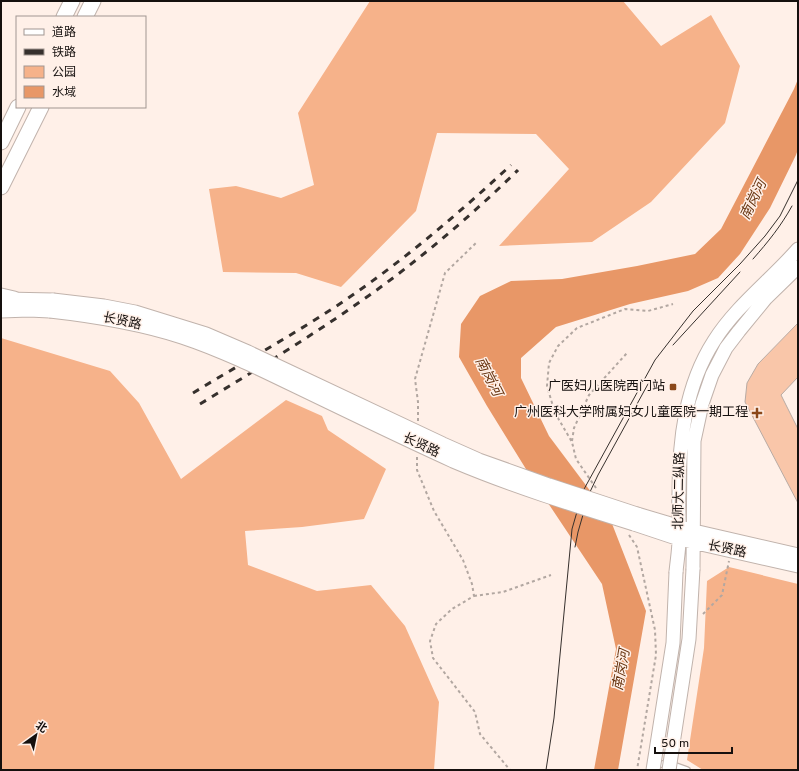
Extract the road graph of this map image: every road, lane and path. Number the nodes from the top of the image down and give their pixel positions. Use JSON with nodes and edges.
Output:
{"nodes":[{"id":1,"x":72,"y":1,"type":"edge"},
{"id":2,"x":93,"y":1,"type":"edge"},
{"id":3,"x":64,"y":16,"type":"edge"},
{"id":4,"x":86,"y":16,"type":"edge"},
{"id":5,"x":18,"y":108,"type":"edge"},
{"id":6,"x":40,"y":108,"type":"edge"},
{"id":7,"x":1,"y":142,"type":"edge"},
{"id":8,"x":1,"y":187,"type":"edge"},
{"id":9,"x":477,"y":242,"type":"dead end"},
{"id":10,"x":798,"y":249,"type":"edge"},
{"id":11,"x":798,"y":267,"type":"edge"},
{"id":12,"x":5,"y":298,"type":"edge"},
{"id":13,"x":52,"y":306,"type":"junction"},
{"id":14,"x":1,"y":311,"type":"edge"},
{"id":15,"x":627,"y":353,"type":"dead end"},
{"id":16,"x":418,"y":424,"type":"dead end"},
{"id":17,"x":572,"y":442,"type":"dead end"},
{"id":18,"x":417,"y":455,"type":"dead end"},
{"id":19,"x":679,"y":533,"type":"junction"},
{"id":20,"x":694,"y":537,"type":"junction"},
{"id":21,"x":732,"y":550,"type":"junction"},
{"id":22,"x":798,"y":555,"type":"edge"},
{"id":23,"x":798,"y":566,"type":"edge"},
{"id":24,"x":551,"y":575,"type":"dead end"},
{"id":25,"x":474,"y":596,"type":"junction"},
{"id":26,"x":701,"y":616,"type":"dead end"},
{"id":27,"x":654,"y":767,"type":"edge"},
{"id":28,"x":670,"y":767,"type":"edge"},
{"id":29,"x":510,"y":770,"type":"edge"},
{"id":30,"x":687,"y":770,"type":"edge"}],
"edges":[{"from":1,"to":3,"type":"main road"},
{"from":2,"to":4,"type":"main road"},
{"from":5,"to":7,"type":"main road"},
{"from":6,"to":8,"type":"main road"},
{"from":9,"to":16,"type":"path"},
{"from":10,"to":19,"type":"street","name":"北师大二纵路"},
{"from":11,"to":20,"type":"street","name":"北师大二纵路"},
{"from":12,"to":13,"type":"street"},
{"from":13,"to":14,"type":"street"},
{"from":13,"to":19,"type":"street","name":"长贤路","bridge":true},
{"from":15,"to":17,"type":"path"},
{"from":18,"to":25,"type":"path"},
{"from":19,"to":20,"type":"street","name":"长贤路"},
{"from":19,"to":27,"type":"street","name":"北师大二纵路","bridge":true},
{"from":20,"to":21,"type":"street","name":"长贤路"},
{"from":20,"to":22,"type":"street","name":"长贤路"},
{"from":20,"to":28,"type":"street","name":"北师大二纵路","bridge":true},
{"from":21,"to":23,"type":"street","name":"长贤路"},
{"from":21,"to":26,"type":"path"},
{"from":24,"to":25,"type":"path"},
{"from":25,"to":29,"type":"path"},
{"from":27,"to":28,"type":"lane"},
{"from":28,"to":30,"type":"lane"}]}
